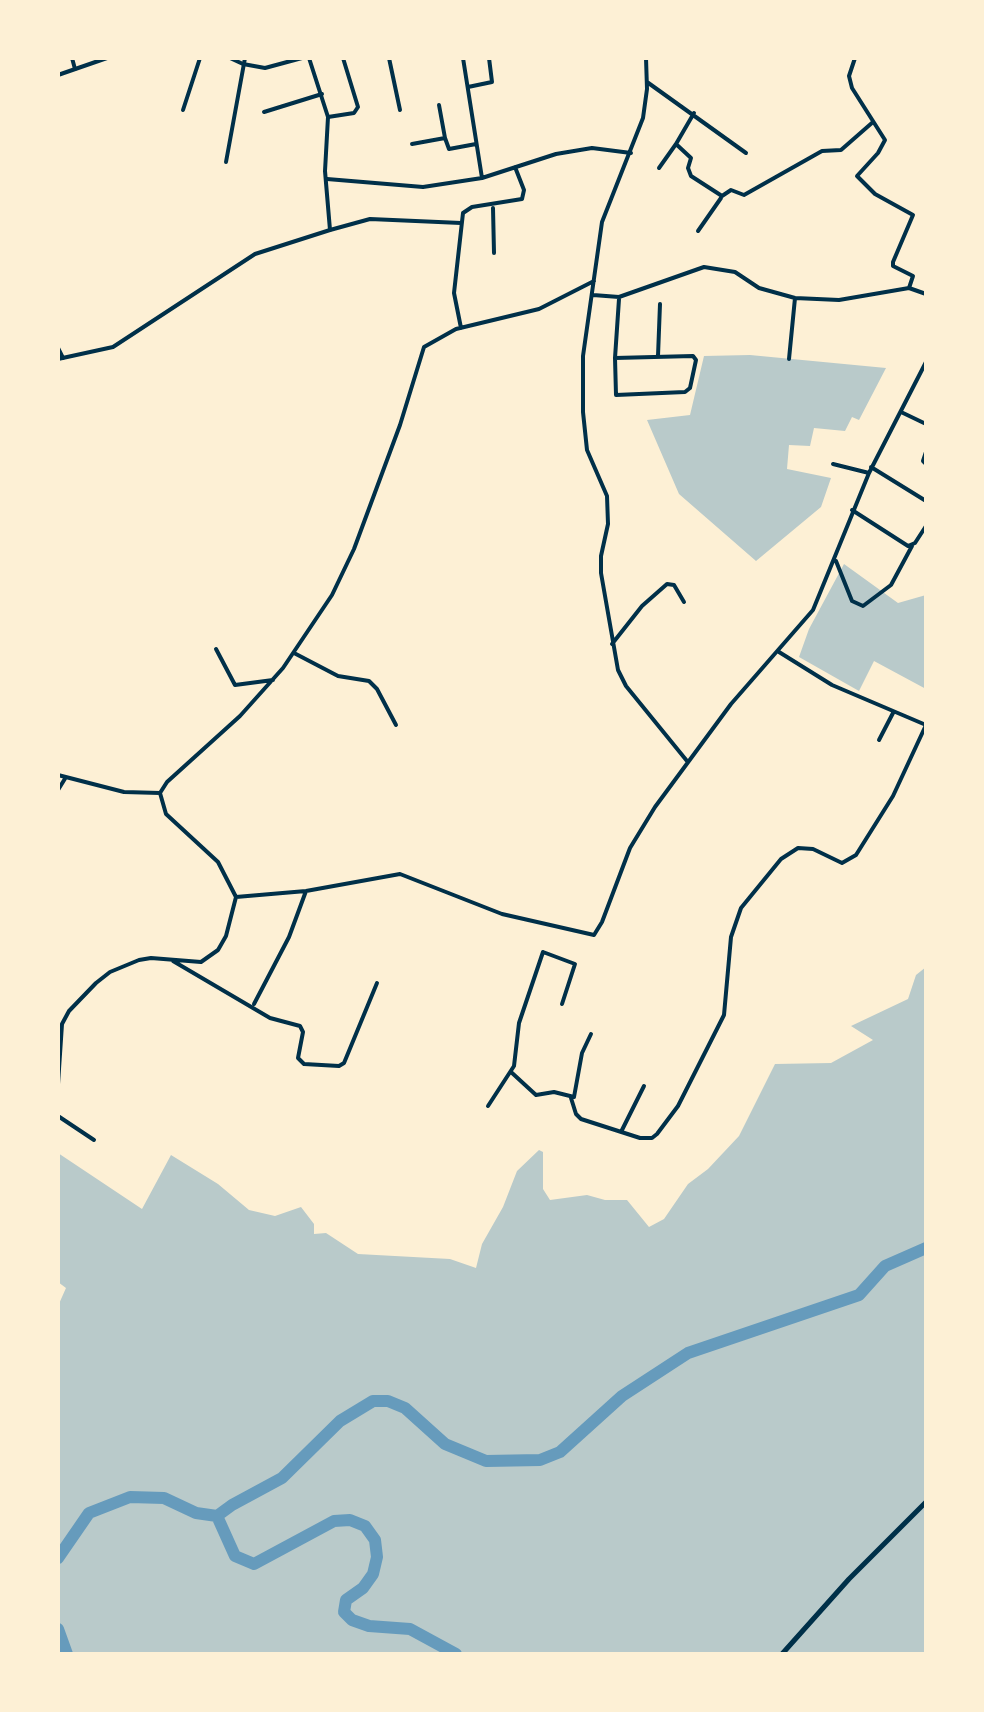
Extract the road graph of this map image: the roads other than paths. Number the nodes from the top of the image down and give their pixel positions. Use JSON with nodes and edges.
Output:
{"nodes":[{"id":1,"x":72,"y":58,"type":"edge"},
{"id":2,"x":106,"y":58,"type":"edge"},
{"id":3,"x":200,"y":58,"type":"edge"},
{"id":4,"x":230,"y":58,"type":"edge"},
{"id":5,"x":306,"y":58,"type":"edge"},
{"id":6,"x":343,"y":58,"type":"edge"},
{"id":7,"x":389,"y":58,"type":"edge"},
{"id":8,"x":463,"y":58,"type":"edge"},
{"id":9,"x":489,"y":58,"type":"edge"},
{"id":10,"x":646,"y":58,"type":"edge"},
{"id":11,"x":855,"y":58,"type":"edge"},
{"id":12,"x":245,"y":61,"type":"edge"},
{"id":13,"x":74,"y":68,"type":"junction"},
{"id":14,"x":58,"y":75,"type":"edge"},
{"id":15,"x":647,"y":82,"type":"junction"},
{"id":16,"x":468,"y":86,"type":"junction"},
{"id":17,"x":322,"y":94,"type":"junction"},
{"id":18,"x":438,"y":105,"type":"dead end"},
{"id":19,"x":182,"y":110,"type":"dead end"},
{"id":20,"x":400,"y":110,"type":"dead end"},
{"id":21,"x":264,"y":112,"type":"dead end"},
{"id":22,"x":694,"y":114,"type":"junction"},
{"id":23,"x":328,"y":117,"type":"junction"},
{"id":24,"x":874,"y":121,"type":"junction"},
{"id":25,"x":446,"y":138,"type":"junction"},
{"id":26,"x":412,"y":144,"type":"dead end"},
{"id":27,"x":476,"y":144,"type":"junction"},
{"id":28,"x":676,"y":144,"type":"junction"},
{"id":29,"x":631,"y":153,"type":"junction"},
{"id":30,"x":746,"y":153,"type":"dead end"},
{"id":31,"x":226,"y":162,"type":"dead end"},
{"id":32,"x":515,"y":166,"type":"junction"},
{"id":33,"x":659,"y":168,"type":"dead end"},
{"id":34,"x":482,"y":178,"type":"junction"},
{"id":35,"x":326,"y":179,"type":"junction"},
{"id":36,"x":723,"y":196,"type":"junction"},
{"id":37,"x":493,"y":206,"type":"junction"},
{"id":38,"x":461,"y":223,"type":"junction"},
{"id":39,"x":330,"y":230,"type":"junction"},
{"id":40,"x":698,"y":231,"type":"dead end"},
{"id":41,"x":494,"y":253,"type":"dead end"},
{"id":42,"x":594,"y":281,"type":"junction"},
{"id":43,"x":909,"y":288,"type":"junction"},
{"id":44,"x":926,"y":294,"type":"edge"},
{"id":45,"x":592,"y":296,"type":"junction"},
{"id":46,"x":619,"y":297,"type":"junction"},
{"id":47,"x":796,"y":298,"type":"junction"},
{"id":48,"x":660,"y":304,"type":"dead end"},
{"id":49,"x":460,"y":328,"type":"junction"},
{"id":50,"x":58,"y":348,"type":"edge"},
{"id":51,"x":658,"y":356,"type":"junction"},
{"id":52,"x":60,"y":358,"type":"edge"},
{"id":53,"x":615,"y":358,"type":"junction"},
{"id":54,"x":789,"y":358,"type":"dead end"},
{"id":55,"x":926,"y":362,"type":"edge"},
{"id":56,"x":901,"y":412,"type":"junction"},
{"id":57,"x":926,"y":424,"type":"edge"},
{"id":58,"x":926,"y":452,"type":"edge"},
{"id":59,"x":834,"y":464,"type":"dead end"},
{"id":60,"x":926,"y":464,"type":"edge"},
{"id":61,"x":870,"y":470,"type":"junction"},
{"id":62,"x":926,"y":501,"type":"edge"},
{"id":63,"x":852,"y":510,"type":"junction"},
{"id":64,"x":926,"y":526,"type":"edge"},
{"id":65,"x":912,"y":546,"type":"junction"},
{"id":66,"x":835,"y":558,"type":"junction"},
{"id":67,"x":684,"y":602,"type":"dead end"},
{"id":68,"x":612,"y":644,"type":"junction"},
{"id":69,"x":216,"y":649,"type":"dead end"},
{"id":70,"x":779,"y":652,"type":"junction"},
{"id":71,"x":294,"y":653,"type":"junction"},
{"id":72,"x":273,"y":680,"type":"junction"},
{"id":73,"x":893,"y":713,"type":"junction"},
{"id":74,"x":396,"y":725,"type":"dead end"},
{"id":75,"x":926,"y":725,"type":"edge"},
{"id":76,"x":879,"y":740,"type":"dead end"},
{"id":77,"x":686,"y":761,"type":"junction"},
{"id":78,"x":58,"y":775,"type":"edge"},
{"id":79,"x":66,"y":778,"type":"junction"},
{"id":80,"x":58,"y":790,"type":"edge"},
{"id":81,"x":160,"y":793,"type":"junction"},
{"id":82,"x":306,"y":890,"type":"junction"},
{"id":83,"x":236,"y":897,"type":"junction"},
{"id":84,"x":168,"y":959,"type":"junction"},
{"id":85,"x":377,"y":983,"type":"dead end"},
{"id":86,"x":562,"y":1004,"type":"dead end"},
{"id":87,"x":252,"y":1006,"type":"junction"},
{"id":88,"x":591,"y":1034,"type":"dead end"},
{"id":89,"x":511,"y":1072,"type":"junction"},
{"id":90,"x":58,"y":1084,"type":"edge"},
{"id":91,"x":644,"y":1086,"type":"dead end"},
{"id":92,"x":571,"y":1098,"type":"junction"},
{"id":93,"x":488,"y":1106,"type":"dead end"},
{"id":94,"x":58,"y":1116,"type":"edge"},
{"id":95,"x":621,"y":1132,"type":"junction"},
{"id":96,"x":94,"y":1140,"type":"dead end"},
{"id":97,"x":926,"y":1502,"type":"edge"},
{"id":98,"x":782,"y":1654,"type":"edge"}],
"edges":[{"from":1,"to":13,"type":"street"},
{"from":2,"to":13,"type":"street"},
{"from":3,"to":19,"type":"street"},
{"from":4,"to":12,"type":"street"},
{"from":5,"to":12,"type":"street"},
{"from":5,"to":17,"type":"street"},
{"from":6,"to":23,"type":"street"},
{"from":7,"to":20,"type":"street"},
{"from":8,"to":16,"type":"street"},
{"from":9,"to":16,"type":"street"},
{"from":10,"to":15,"type":"street"},
{"from":11,"to":24,"type":"street"},
{"from":12,"to":31,"type":"street"},
{"from":13,"to":14,"type":"street"},
{"from":15,"to":22,"type":"street"},
{"from":15,"to":29,"type":"street"},
{"from":16,"to":27,"type":"street"},
{"from":17,"to":21,"type":"street"},
{"from":17,"to":23,"type":"street"},
{"from":18,"to":25,"type":"street"},
{"from":22,"to":28,"type":"street"},
{"from":22,"to":30,"type":"street"},
{"from":23,"to":35,"type":"street"},
{"from":24,"to":36,"type":"street"},
{"from":24,"to":43,"type":"street"},
{"from":25,"to":26,"type":"street"},
{"from":25,"to":27,"type":"street"},
{"from":27,"to":34,"type":"street"},
{"from":28,"to":33,"type":"street"},
{"from":28,"to":36,"type":"street"},
{"from":29,"to":32,"type":"street"},
{"from":29,"to":42,"type":"street"},
{"from":32,"to":34,"type":"street"},
{"from":32,"to":37,"type":"street"},
{"from":34,"to":35,"type":"street"},
{"from":35,"to":39,"type":"street"},
{"from":36,"to":40,"type":"street"},
{"from":37,"to":38,"type":"street"},
{"from":37,"to":41,"type":"street"},
{"from":38,"to":39,"type":"street"},
{"from":38,"to":49,"type":"street"},
{"from":39,"to":52,"type":"street"},
{"from":42,"to":45,"type":"street"},
{"from":42,"to":49,"type":"street"},
{"from":43,"to":44,"type":"street"},
{"from":43,"to":47,"type":"street"},
{"from":45,"to":46,"type":"street"},
{"from":45,"to":68,"type":"street"},
{"from":46,"to":47,"type":"street"},
{"from":46,"to":53,"type":"street"},
{"from":47,"to":54,"type":"street"},
{"from":48,"to":51,"type":"street"},
{"from":49,"to":71,"type":"street"},
{"from":50,"to":52,"type":"street"},
{"from":51,"to":53,"type":"street"},
{"from":51,"to":53,"type":"street"},
{"from":55,"to":56,"type":"street"},
{"from":56,"to":57,"type":"street"},
{"from":56,"to":61,"type":"street"},
{"from":58,"to":60,"type":"street"},
{"from":59,"to":61,"type":"street"},
{"from":61,"to":62,"type":"street"},
{"from":61,"to":63,"type":"street"},
{"from":63,"to":65,"type":"street"},
{"from":63,"to":66,"type":"street"},
{"from":64,"to":65,"type":"street"},
{"from":65,"to":66,"type":"street"},
{"from":66,"to":70,"type":"street"},
{"from":67,"to":68,"type":"street"},
{"from":68,"to":77,"type":"street"},
{"from":69,"to":72,"type":"street"},
{"from":70,"to":73,"type":"street"},
{"from":70,"to":77,"type":"street"},
{"from":71,"to":72,"type":"street"},
{"from":71,"to":74,"type":"street"},
{"from":72,"to":81,"type":"street"},
{"from":73,"to":75,"type":"street"},
{"from":73,"to":76,"type":"street"},
{"from":75,"to":95,"type":"street"},
{"from":77,"to":82,"type":"street"},
{"from":78,"to":79,"type":"street"},
{"from":79,"to":80,"type":"street"},
{"from":79,"to":81,"type":"street"},
{"from":81,"to":83,"type":"street"},
{"from":82,"to":83,"type":"street"},
{"from":82,"to":87,"type":"street"},
{"from":83,"to":84,"type":"street"},
{"from":84,"to":87,"type":"street"},
{"from":84,"to":90,"type":"street"},
{"from":85,"to":87,"type":"street"},
{"from":86,"to":89,"type":"street"},
{"from":88,"to":92,"type":"street"},
{"from":89,"to":92,"type":"street"},
{"from":89,"to":93,"type":"street"},
{"from":91,"to":95,"type":"street"},
{"from":92,"to":95,"type":"street"},
{"from":94,"to":96,"type":"street"},
{"from":97,"to":98,"type":"main road"}]}
